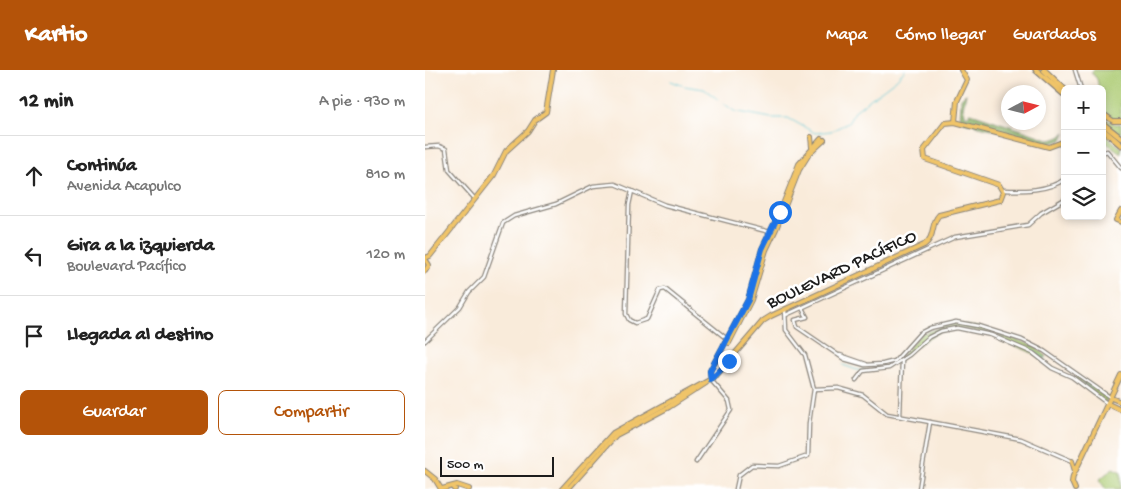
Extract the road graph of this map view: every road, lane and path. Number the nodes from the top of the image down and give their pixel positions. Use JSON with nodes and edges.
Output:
{"nodes":[{"id":1,"x":553,"y":70,"type":"edge"},
{"id":2,"x":961,"y":70,"type":"edge"},
{"id":3,"x":1036,"y":70,"type":"edge"},
{"id":4,"x":1044,"y":70,"type":"edge"},
{"id":5,"x":1075,"y":70,"type":"edge"},
{"id":6,"x":1080,"y":85,"type":"edge"},
{"id":7,"x":1061,"y":86,"type":"edge"},
{"id":8,"x":1061,"y":92,"type":"edge"},
{"id":9,"x":1106,"y":116,"type":"edge"},
{"id":10,"x":1121,"y":121,"type":"edge"},
{"id":11,"x":955,"y":122,"type":"junction"},
{"id":12,"x":1106,"y":126,"type":"edge"},
{"id":13,"x":1103,"y":130,"type":"edge"},
{"id":14,"x":811,"y":137,"type":"dead end"},
{"id":15,"x":1121,"y":138,"type":"edge"},
{"id":16,"x":1061,"y":142,"type":"edge"},
{"id":17,"x":1121,"y":146,"type":"edge"},
{"id":18,"x":425,"y":147,"type":"edge"},
{"id":19,"x":812,"y":147,"type":"junction"},
{"id":20,"x":1106,"y":151,"type":"edge"},
{"id":21,"x":1121,"y":168,"type":"edge"},
{"id":22,"x":1061,"y":181,"type":"edge"},
{"id":23,"x":1003,"y":190,"type":"junction"},
{"id":24,"x":633,"y":191,"type":"junction"},
{"id":25,"x":475,"y":199,"type":"junction"},
{"id":26,"x":1061,"y":201,"type":"edge"},
{"id":27,"x":1121,"y":211,"type":"edge"},
{"id":28,"x":1121,"y":222,"type":"edge"},
{"id":29,"x":773,"y":232,"type":"junction"},
{"id":30,"x":425,"y":258,"type":"edge"},
{"id":31,"x":425,"y":270,"type":"edge"},
{"id":32,"x":802,"y":308,"type":"junction"},
{"id":33,"x":785,"y":310,"type":"junction"},
{"id":34,"x":786,"y":315,"type":"junction"},
{"id":35,"x":995,"y":332,"type":"junction"},
{"id":36,"x":998,"y":338,"type":"junction"},
{"id":37,"x":730,"y":340,"type":"junction"},
{"id":38,"x":425,"y":342,"type":"edge"},
{"id":39,"x":899,"y":362,"type":"junction"},
{"id":40,"x":865,"y":364,"type":"junction"},
{"id":41,"x":868,"y":370,"type":"junction"},
{"id":42,"x":1121,"y":375,"type":"edge"},
{"id":43,"x":711,"y":380,"type":"junction"},
{"id":44,"x":856,"y":380,"type":"dead end"},
{"id":45,"x":815,"y":389,"type":"junction"},
{"id":46,"x":1111,"y":398,"type":"junction"},
{"id":47,"x":1121,"y":402,"type":"edge"},
{"id":48,"x":1108,"y":404,"type":"junction"},
{"id":49,"x":1121,"y":410,"type":"edge"},
{"id":50,"x":900,"y":416,"type":"junction"},
{"id":51,"x":930,"y":422,"type":"junction"},
{"id":52,"x":1072,"y":461,"type":"junction"},
{"id":53,"x":696,"y":462,"type":"dead end"},
{"id":54,"x":1080,"y":464,"type":"junction"},
{"id":55,"x":425,"y":472,"type":"edge"},
{"id":56,"x":1075,"y":473,"type":"junction"},
{"id":57,"x":565,"y":488,"type":"edge"},
{"id":58,"x":441,"y":489,"type":"edge"},
{"id":59,"x":469,"y":489,"type":"edge"},
{"id":60,"x":736,"y":489,"type":"edge"},
{"id":61,"x":919,"y":489,"type":"edge"},
{"id":62,"x":1075,"y":489,"type":"edge"}],
"edges":[{"from":1,"to":25,"type":"main road"},
{"from":2,"to":11,"type":"main road"},
{"from":3,"to":8,"type":"highway"},
{"from":4,"to":7,"type":"highway"},
{"from":5,"to":6,"type":"street"},
{"from":9,"to":10,"type":"main road"},
{"from":11,"to":16,"type":"main road"},
{"from":11,"to":23,"type":"main road"},
{"from":12,"to":15,"type":"highway"},
{"from":13,"to":17,"type":"highway"},
{"from":14,"to":19,"type":"main road"},
{"from":18,"to":25,"type":"street"},
{"from":19,"to":29,"type":"main road"},
{"from":19,"to":29,"type":"main road"},
{"from":20,"to":21,"type":"street"},
{"from":22,"to":23,"type":"street"},
{"from":23,"to":33,"type":"main road","name":"BOULEVARD PACÍFICO"},
{"from":24,"to":29,"type":"street"},
{"from":24,"to":37,"type":"street"},
{"from":24,"to":38,"type":"street"},
{"from":25,"to":30,"type":"main road"},
{"from":26,"to":32,"type":"street"},
{"from":27,"to":28,"type":"main road"},
{"from":29,"to":37,"type":"main road"},
{"from":30,"to":31,"type":"main road"},
{"from":32,"to":34,"type":"street"},
{"from":32,"to":40,"type":"street"},
{"from":33,"to":34,"type":"street"},
{"from":33,"to":43,"type":"main road","name":"BOULEVARD PACÍFICO"},
{"from":34,"to":45,"type":"street"},
{"from":35,"to":36,"type":"street"},
{"from":35,"to":39,"type":"street"},
{"from":35,"to":46,"type":"street"},
{"from":36,"to":39,"type":"street"},
{"from":36,"to":48,"type":"street"},
{"from":37,"to":43,"type":"main road"},
{"from":39,"to":40,"type":"street"},
{"from":39,"to":41,"type":"street"},
{"from":39,"to":50,"type":"street"},
{"from":40,"to":41,"type":"street"},
{"from":41,"to":44,"type":"street"},
{"from":42,"to":46,"type":"main road"},
{"from":43,"to":53,"type":"street"},
{"from":43,"to":57,"type":"main road","name":"BOULEVARD PACÍFICO"},
{"from":45,"to":50,"type":"street"},
{"from":45,"to":60,"type":"street"},
{"from":46,"to":47,"type":"main road"},
{"from":46,"to":48,"type":"main road"},
{"from":48,"to":49,"type":"main road"},
{"from":48,"to":54,"type":"main road"},
{"from":50,"to":51,"type":"street"},
{"from":51,"to":52,"type":"street"},
{"from":51,"to":61,"type":"street"},
{"from":52,"to":54,"type":"main road"},
{"from":52,"to":56,"type":"main road"},
{"from":54,"to":56,"type":"main road"},
{"from":55,"to":58,"type":"main road"},
{"from":56,"to":62,"type":"main road"},
{"from":58,"to":59,"type":"main road"}]}
